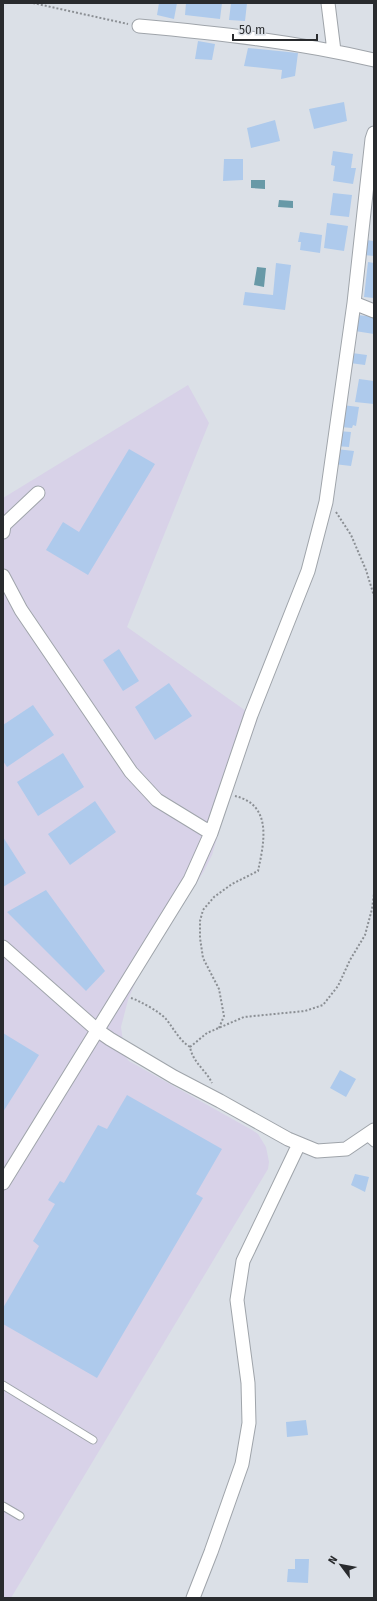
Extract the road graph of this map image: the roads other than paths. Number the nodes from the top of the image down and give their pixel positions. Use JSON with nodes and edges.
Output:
{"nodes":[{"id":1,"x":328,"y":3,"type":"edge"},
{"id":2,"x":139,"y":26,"type":"road end"},
{"id":3,"x":334,"y":51,"type":"junction"},
{"id":4,"x":374,"y":60,"type":"edge"},
{"id":5,"x":374,"y":133,"type":"edge"},
{"id":6,"x":354,"y":303,"type":"junction"},
{"id":7,"x":374,"y":311,"type":"edge"},
{"id":8,"x":38,"y":493,"type":"dead end"},
{"id":9,"x":3,"y":532,"type":"edge"},
{"id":10,"x":3,"y":576,"type":"edge"},
{"id":11,"x":211,"y":833,"type":"junction"},
{"id":12,"x":3,"y":947,"type":"edge"},
{"id":13,"x":97,"y":1030,"type":"junction"},
{"id":14,"x":371,"y":1136,"type":"edge"},
{"id":15,"x":299,"y":1144,"type":"junction"},
{"id":16,"x":3,"y":1183,"type":"edge"},
{"id":17,"x":3,"y":1385,"type":"edge"},
{"id":18,"x":93,"y":1440,"type":"dead end"},
{"id":19,"x":3,"y":1506,"type":"edge"},
{"id":20,"x":20,"y":1516,"type":"dead end"},
{"id":21,"x":193,"y":1598,"type":"edge"}],
"edges":[{"from":1,"to":3,"type":"street"},
{"from":2,"to":3,"type":"street"},
{"from":3,"to":4,"type":"street"},
{"from":5,"to":6,"type":"street"},
{"from":6,"to":7,"type":"street"},
{"from":6,"to":11,"type":"street"},
{"from":8,"to":9,"type":"street"},
{"from":10,"to":11,"type":"street"},
{"from":11,"to":13,"type":"street"},
{"from":12,"to":13,"type":"street"},
{"from":13,"to":15,"type":"street"},
{"from":13,"to":16,"type":"street"},
{"from":14,"to":15,"type":"street"},
{"from":15,"to":21,"type":"street"},
{"from":17,"to":18,"type":"lane"},
{"from":19,"to":20,"type":"lane"}]}
